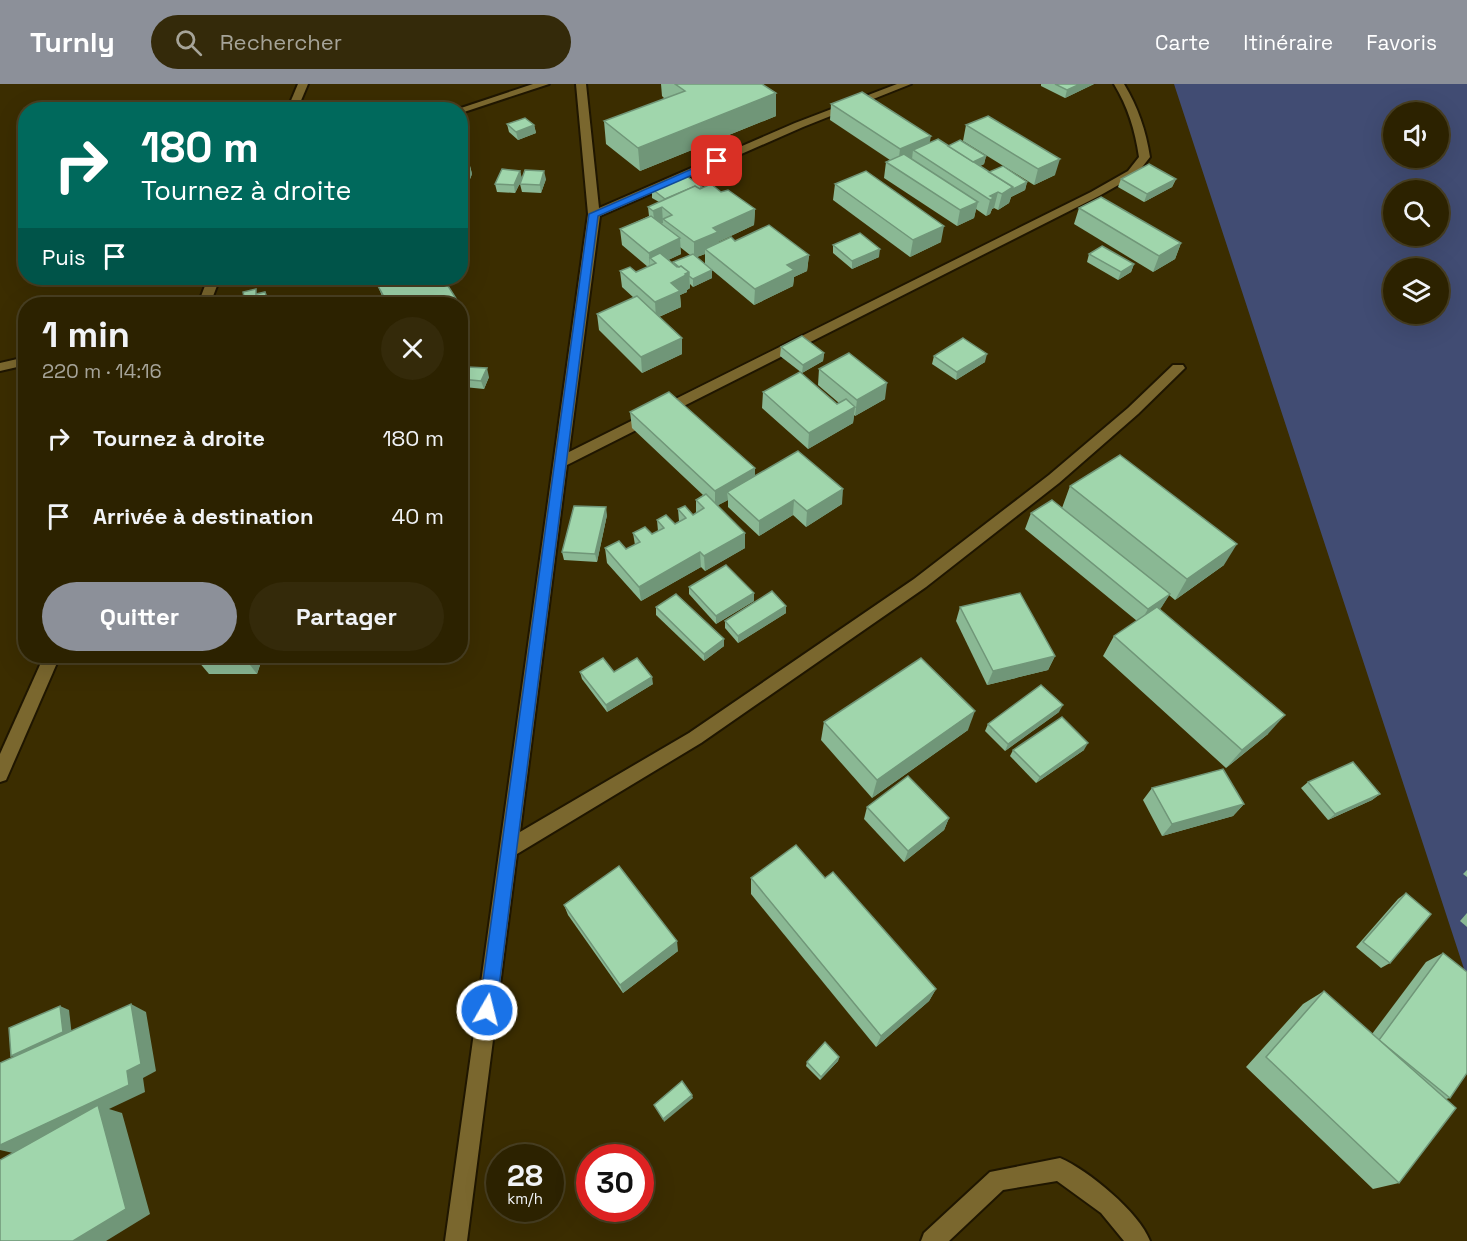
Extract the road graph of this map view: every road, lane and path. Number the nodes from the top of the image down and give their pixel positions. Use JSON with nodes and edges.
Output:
{"nodes":[{"id":1,"x":303,"y":84,"type":"edge"},
{"id":2,"x":544,"y":84,"type":"edge"},
{"id":3,"x":581,"y":84,"type":"edge"},
{"id":4,"x":906,"y":84,"type":"edge"},
{"id":5,"x":1119,"y":84,"type":"edge"},
{"id":6,"x":295,"y":102,"type":"edge"},
{"id":7,"x":468,"y":108,"type":"edge"},
{"id":8,"x":594,"y":214,"type":"junction"},
{"id":9,"x":18,"y":363,"type":"edge"},
{"id":10,"x":0,"y":367,"type":"edge"},
{"id":11,"x":1178,"y":368,"type":"dead end"},
{"id":12,"x":562,"y":462,"type":"junction"},
{"id":13,"x":49,"y":663,"type":"edge"},
{"id":14,"x":0,"y":774,"type":"edge"},
{"id":15,"x":509,"y":849,"type":"junction"},
{"id":16,"x":456,"y":1241,"type":"edge"},
{"id":17,"x":932,"y":1241,"type":"edge"},
{"id":18,"x":1139,"y":1241,"type":"edge"}],
"edges":[{"from":1,"to":6,"type":"street"},
{"from":2,"to":7,"type":"street"},
{"from":3,"to":8,"type":"street"},
{"from":4,"to":8,"type":"street"},
{"from":5,"to":12,"type":"street"},
{"from":8,"to":12,"type":"street"},
{"from":9,"to":10,"type":"street"},
{"from":11,"to":15,"type":"street"},
{"from":12,"to":15,"type":"street"},
{"from":13,"to":14,"type":"street"},
{"from":15,"to":16,"type":"street"},
{"from":17,"to":18,"type":"street"}]}
